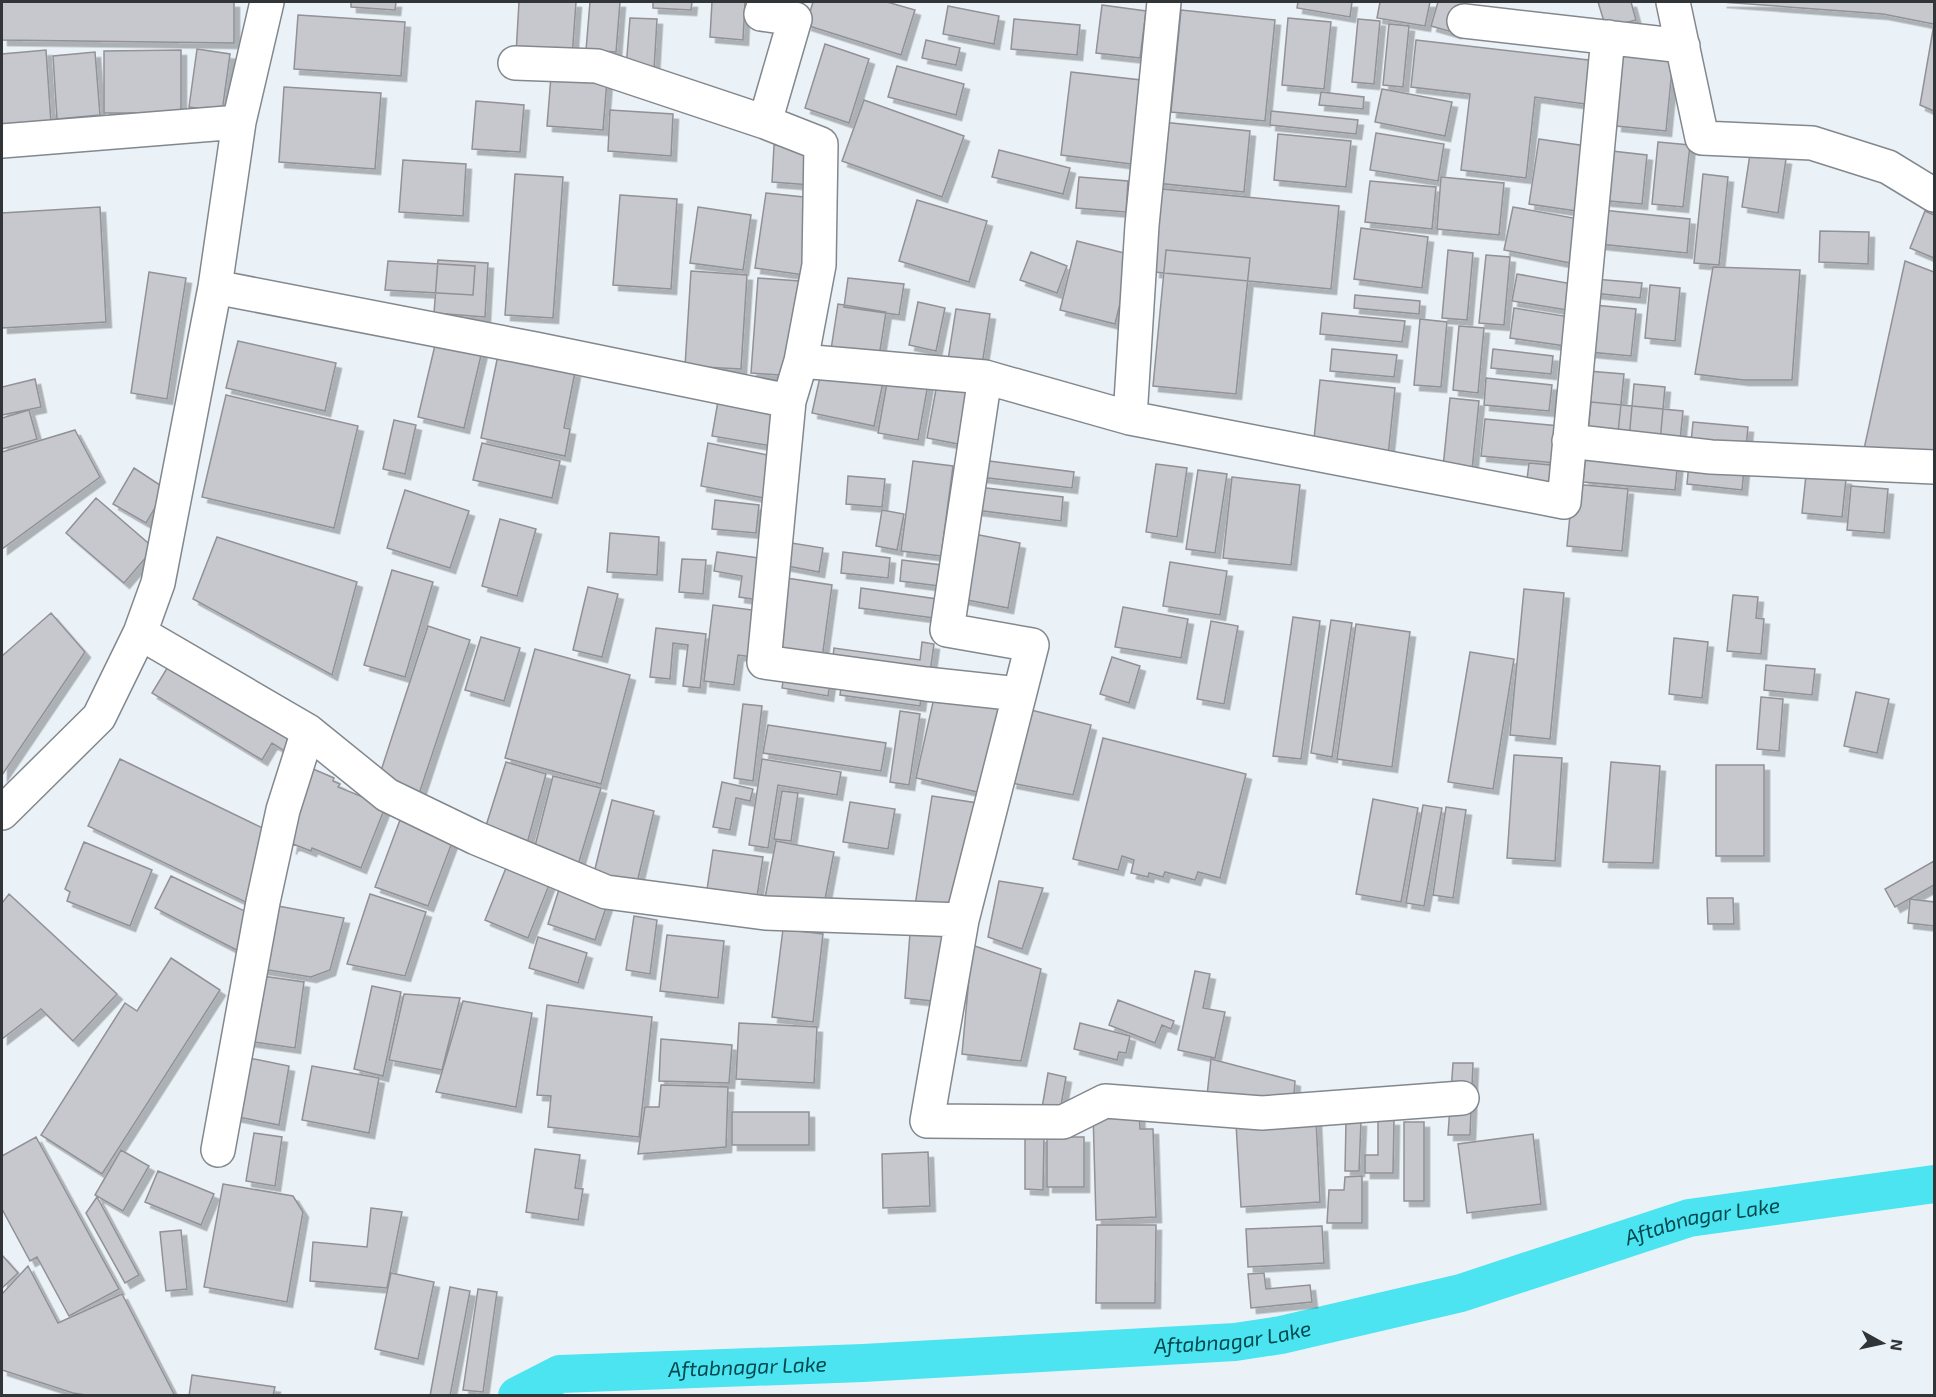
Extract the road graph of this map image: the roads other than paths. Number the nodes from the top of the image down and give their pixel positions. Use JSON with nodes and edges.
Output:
{"nodes":[{"id":1,"x":267,"y":2,"type":"edge"},
{"id":2,"x":765,"y":2,"type":"edge"},
{"id":3,"x":1164,"y":2,"type":"edge"},
{"id":4,"x":1673,"y":2,"type":"edge"},
{"id":5,"x":1464,"y":21,"type":"dead end"},
{"id":6,"x":1608,"y":37,"type":"junction"},
{"id":7,"x":1683,"y":46,"type":"junction"},
{"id":8,"x":515,"y":63,"type":"dead end"},
{"id":9,"x":238,"y":122,"type":"junction"},
{"id":10,"x":765,"y":122,"type":"junction"},
{"id":11,"x":2,"y":141,"type":"edge"},
{"id":12,"x":1935,"y":195,"type":"edge"},
{"id":13,"x":215,"y":287,"type":"junction"},
{"id":14,"x":801,"y":361,"type":"junction"},
{"id":15,"x":985,"y":376,"type":"junction"},
{"id":16,"x":789,"y":401,"type":"junction"},
{"id":17,"x":1130,"y":418,"type":"junction"},
{"id":18,"x":1569,"y":441,"type":"junction"},
{"id":19,"x":1935,"y":467,"type":"edge"},
{"id":20,"x":140,"y":633,"type":"junction"},
{"id":21,"x":1019,"y":694,"type":"junction"},
{"id":22,"x":308,"y":730,"type":"junction"},
{"id":23,"x":2,"y":813,"type":"edge"},
{"id":24,"x":962,"y":920,"type":"junction"},
{"id":25,"x":1462,"y":1098,"type":"dead end"},
{"id":26,"x":218,"y":1150,"type":"dead end"}],
"edges":[{"from":1,"to":9,"type":"street"},
{"from":2,"to":10,"type":"street"},
{"from":3,"to":17,"type":"street"},
{"from":4,"to":7,"type":"street"},
{"from":5,"to":6,"type":"street"},
{"from":6,"to":7,"type":"street"},
{"from":6,"to":18,"type":"street"},
{"from":7,"to":12,"type":"street"},
{"from":8,"to":10,"type":"street"},
{"from":9,"to":11,"type":"street"},
{"from":9,"to":13,"type":"street"},
{"from":10,"to":14,"type":"street"},
{"from":13,"to":16,"type":"street"},
{"from":13,"to":20,"type":"street"},
{"from":14,"to":15,"type":"street"},
{"from":14,"to":16,"type":"street"},
{"from":15,"to":17,"type":"street"},
{"from":15,"to":21,"type":"street"},
{"from":16,"to":21,"type":"street"},
{"from":17,"to":18,"type":"street"},
{"from":18,"to":19,"type":"street"},
{"from":20,"to":22,"type":"street"},
{"from":20,"to":23,"type":"street"},
{"from":21,"to":24,"type":"street"},
{"from":22,"to":24,"type":"street"},
{"from":22,"to":26,"type":"street"},
{"from":24,"to":25,"type":"street"}]}
